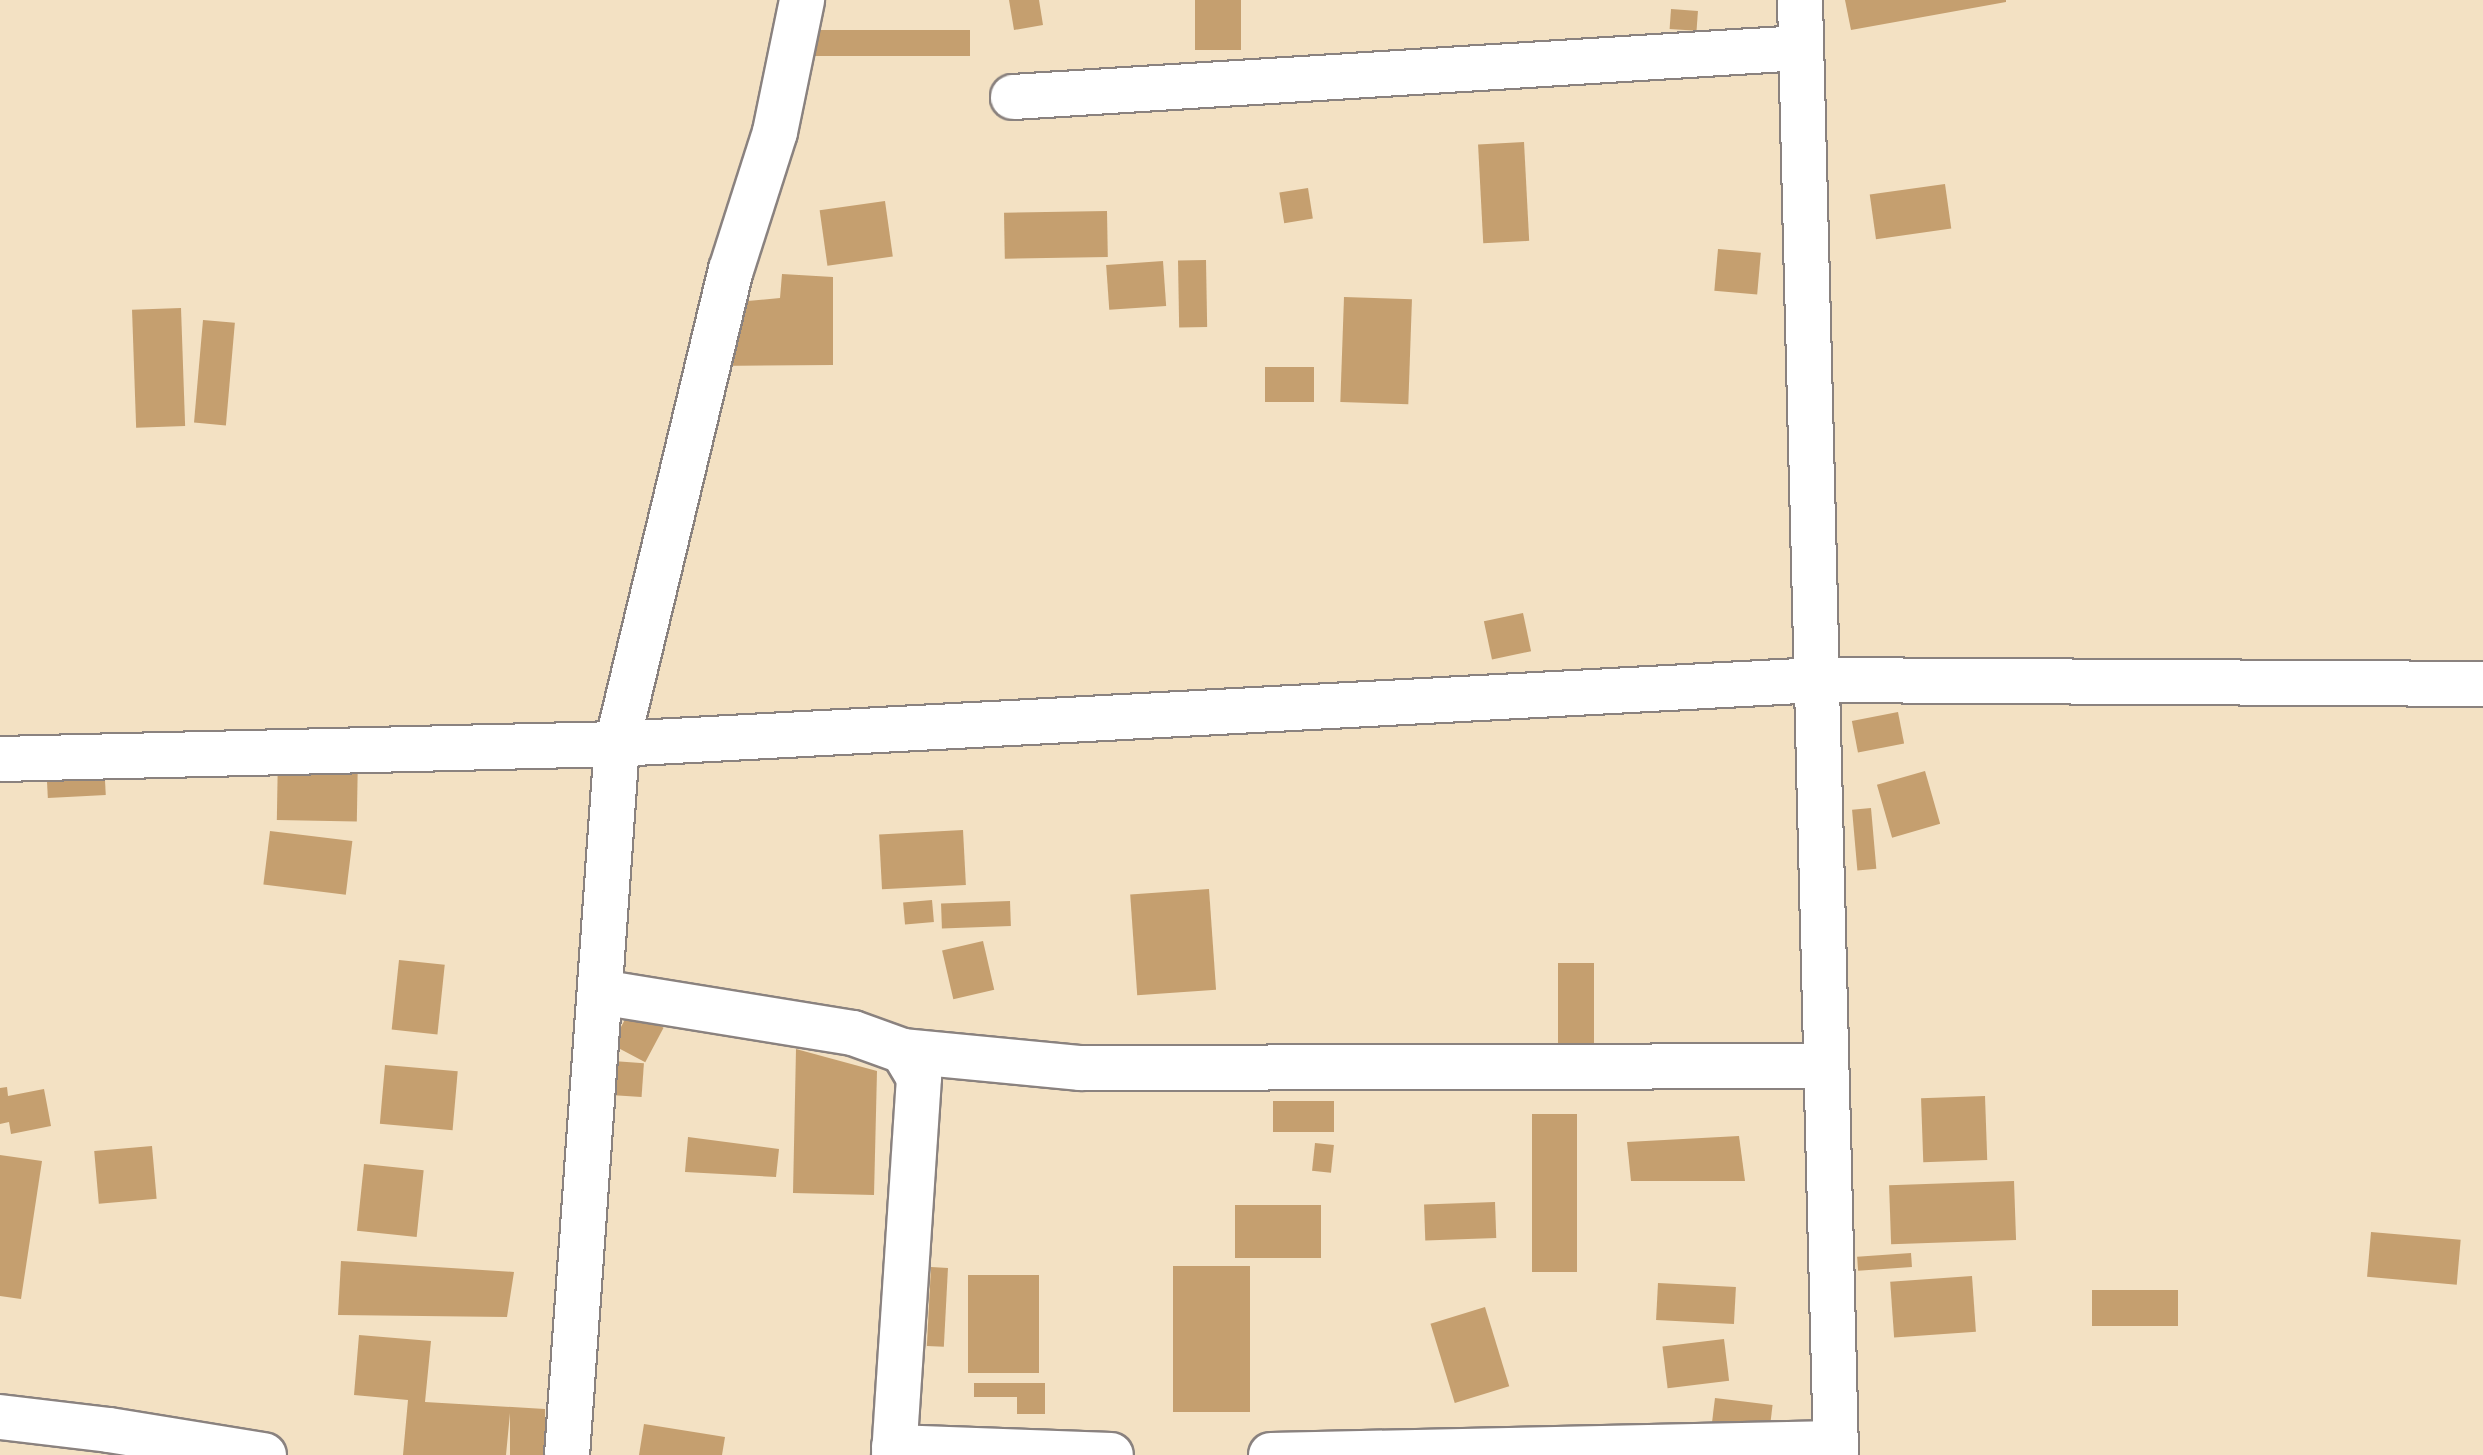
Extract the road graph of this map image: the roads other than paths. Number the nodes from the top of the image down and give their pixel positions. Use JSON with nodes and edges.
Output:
{"nodes":[{"id":1,"x":802,"y":0,"type":"edge"},
{"id":2,"x":1800,"y":0,"type":"edge"},
{"id":3,"x":1800,"y":48,"type":"junction"},
{"id":4,"x":1013,"y":97,"type":"dead end"},
{"id":5,"x":1817,"y":680,"type":"junction"},
{"id":6,"x":2483,"y":684,"type":"edge"},
{"id":7,"x":617,"y":744,"type":"junction"},
{"id":8,"x":0,"y":759,"type":"edge"},
{"id":9,"x":600,"y":992,"type":"junction"},
{"id":10,"x":903,"y":1051,"type":"junction"},
{"id":11,"x":1825,"y":1066,"type":"junction"},
{"id":12,"x":0,"y":1417,"type":"edge"},
{"id":13,"x":109,"y":1442,"type":"edge"},
{"id":14,"x":1836,"y":1449,"type":"edge"},
{"id":15,"x":894,"y":1451,"type":"edge"},
{"id":16,"x":264,"y":1455,"type":"edge"},
{"id":17,"x":567,"y":1455,"type":"edge"},
{"id":18,"x":1111,"y":1455,"type":"edge"},
{"id":19,"x":1271,"y":1455,"type":"edge"}],
"edges":[{"from":1,"to":7,"type":"street"},
{"from":2,"to":3,"type":"street"},
{"from":3,"to":4,"type":"street"},
{"from":3,"to":5,"type":"street"},
{"from":5,"to":6,"type":"street"},
{"from":5,"to":7,"type":"street"},
{"from":5,"to":11,"type":"street"},
{"from":7,"to":8,"type":"street"},
{"from":7,"to":9,"type":"street"},
{"from":9,"to":10,"type":"street"},
{"from":9,"to":17,"type":"street"},
{"from":10,"to":11,"type":"street"},
{"from":10,"to":15,"type":"street"},
{"from":11,"to":14,"type":"street"},
{"from":12,"to":13,"type":"street"},
{"from":13,"to":16,"type":"street"},
{"from":14,"to":19,"type":"street"},
{"from":15,"to":18,"type":"street"}]}
